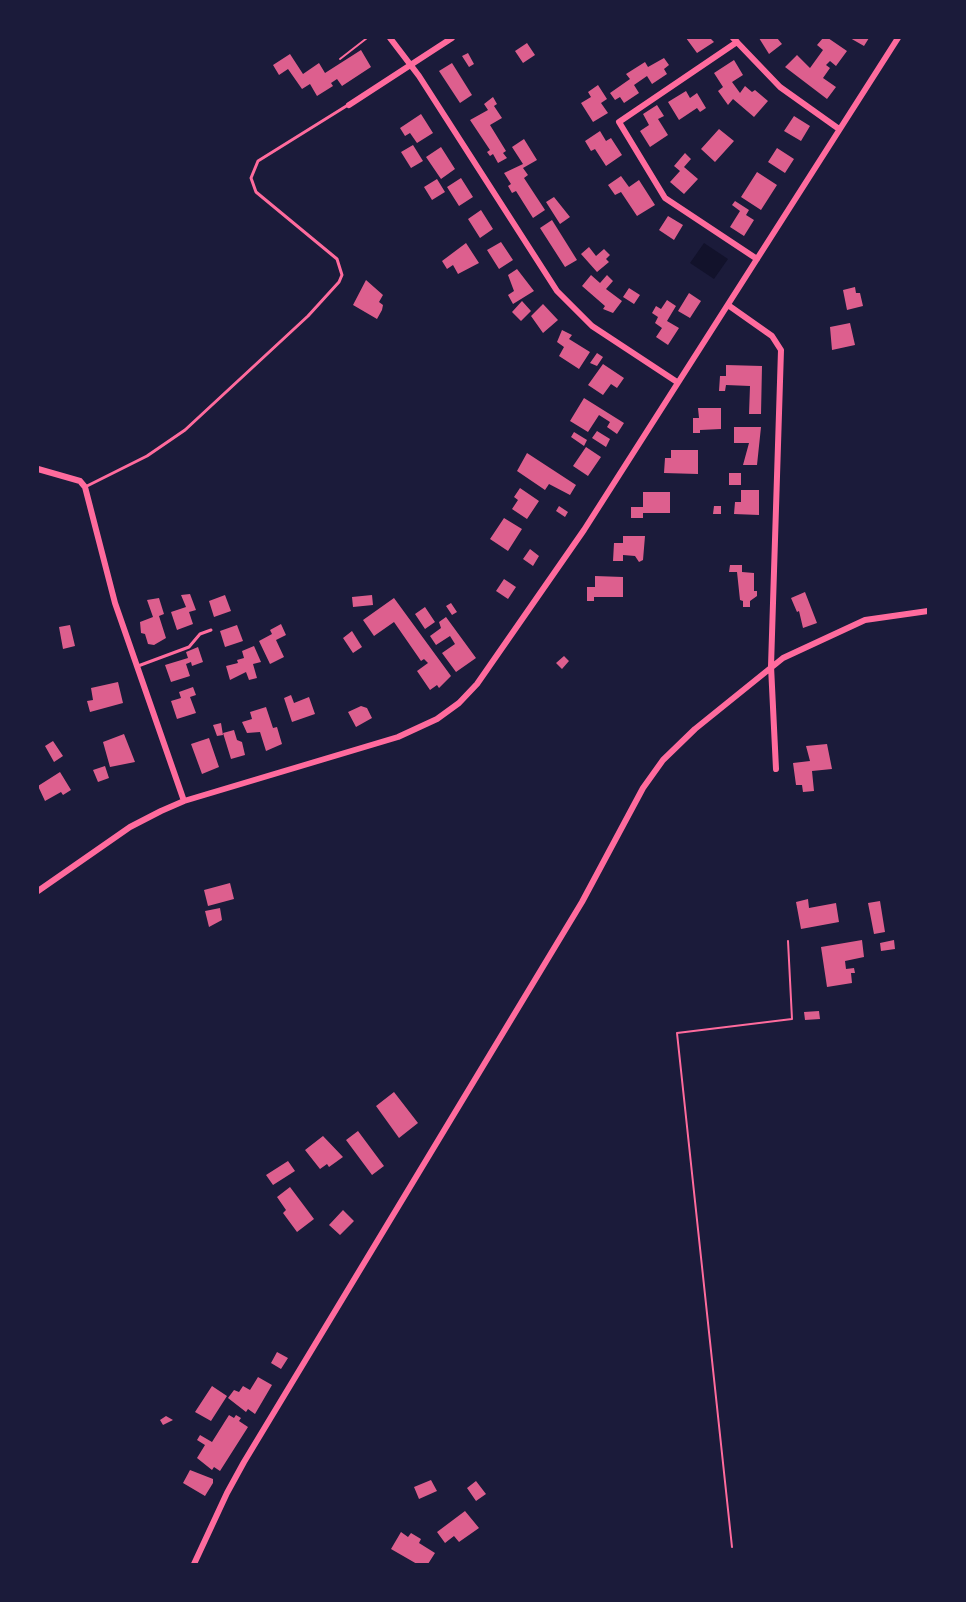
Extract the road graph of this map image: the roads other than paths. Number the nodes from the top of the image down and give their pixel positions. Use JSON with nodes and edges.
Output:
{"nodes":[{"id":1,"x":390,"y":38,"type":"edge"},
{"id":2,"x":452,"y":38,"type":"edge"},
{"id":3,"x":898,"y":38,"type":"edge"},
{"id":4,"x":735,"y":40,"type":"edge"},
{"id":5,"x":410,"y":65,"type":"junction"},
{"id":6,"x":348,"y":105,"type":"joint"},
{"id":7,"x":839,"y":129,"type":"junction"},
{"id":8,"x":757,"y":260,"type":"junction"},
{"id":9,"x":728,"y":305,"type":"junction"},
{"id":10,"x":677,"y":382,"type":"junction"},
{"id":11,"x":38,"y":469,"type":"edge"},
{"id":12,"x":85,"y":486,"type":"junction"},
{"id":13,"x":928,"y":611,"type":"edge"},
{"id":14,"x":211,"y":630,"type":"dead end"},
{"id":15,"x":136,"y":666,"type":"junction"},
{"id":16,"x":771,"y":666,"type":"junction"},
{"id":17,"x":776,"y":768,"type":"dead end"},
{"id":18,"x":184,"y":801,"type":"junction"},
{"id":19,"x":38,"y":891,"type":"edge"},
{"id":20,"x":194,"y":1564,"type":"edge"}],
"edges":[{"from":1,"to":5,"type":"street"},
{"from":2,"to":5,"type":"street"},
{"from":3,"to":7,"type":"street"},
{"from":4,"to":7,"type":"street"},
{"from":4,"to":8,"type":"street"},
{"from":5,"to":6,"type":"street"},
{"from":5,"to":10,"type":"street"},
{"from":6,"to":12,"type":"lane"},
{"from":7,"to":8,"type":"street"},
{"from":8,"to":9,"type":"street"},
{"from":9,"to":10,"type":"street"},
{"from":9,"to":16,"type":"street"},
{"from":10,"to":18,"type":"street"},
{"from":11,"to":12,"type":"street"},
{"from":12,"to":15,"type":"street"},
{"from":13,"to":16,"type":"street"},
{"from":14,"to":15,"type":"lane"},
{"from":15,"to":18,"type":"street"},
{"from":16,"to":17,"type":"street"},
{"from":16,"to":20,"type":"street"},
{"from":18,"to":19,"type":"street"}]}
